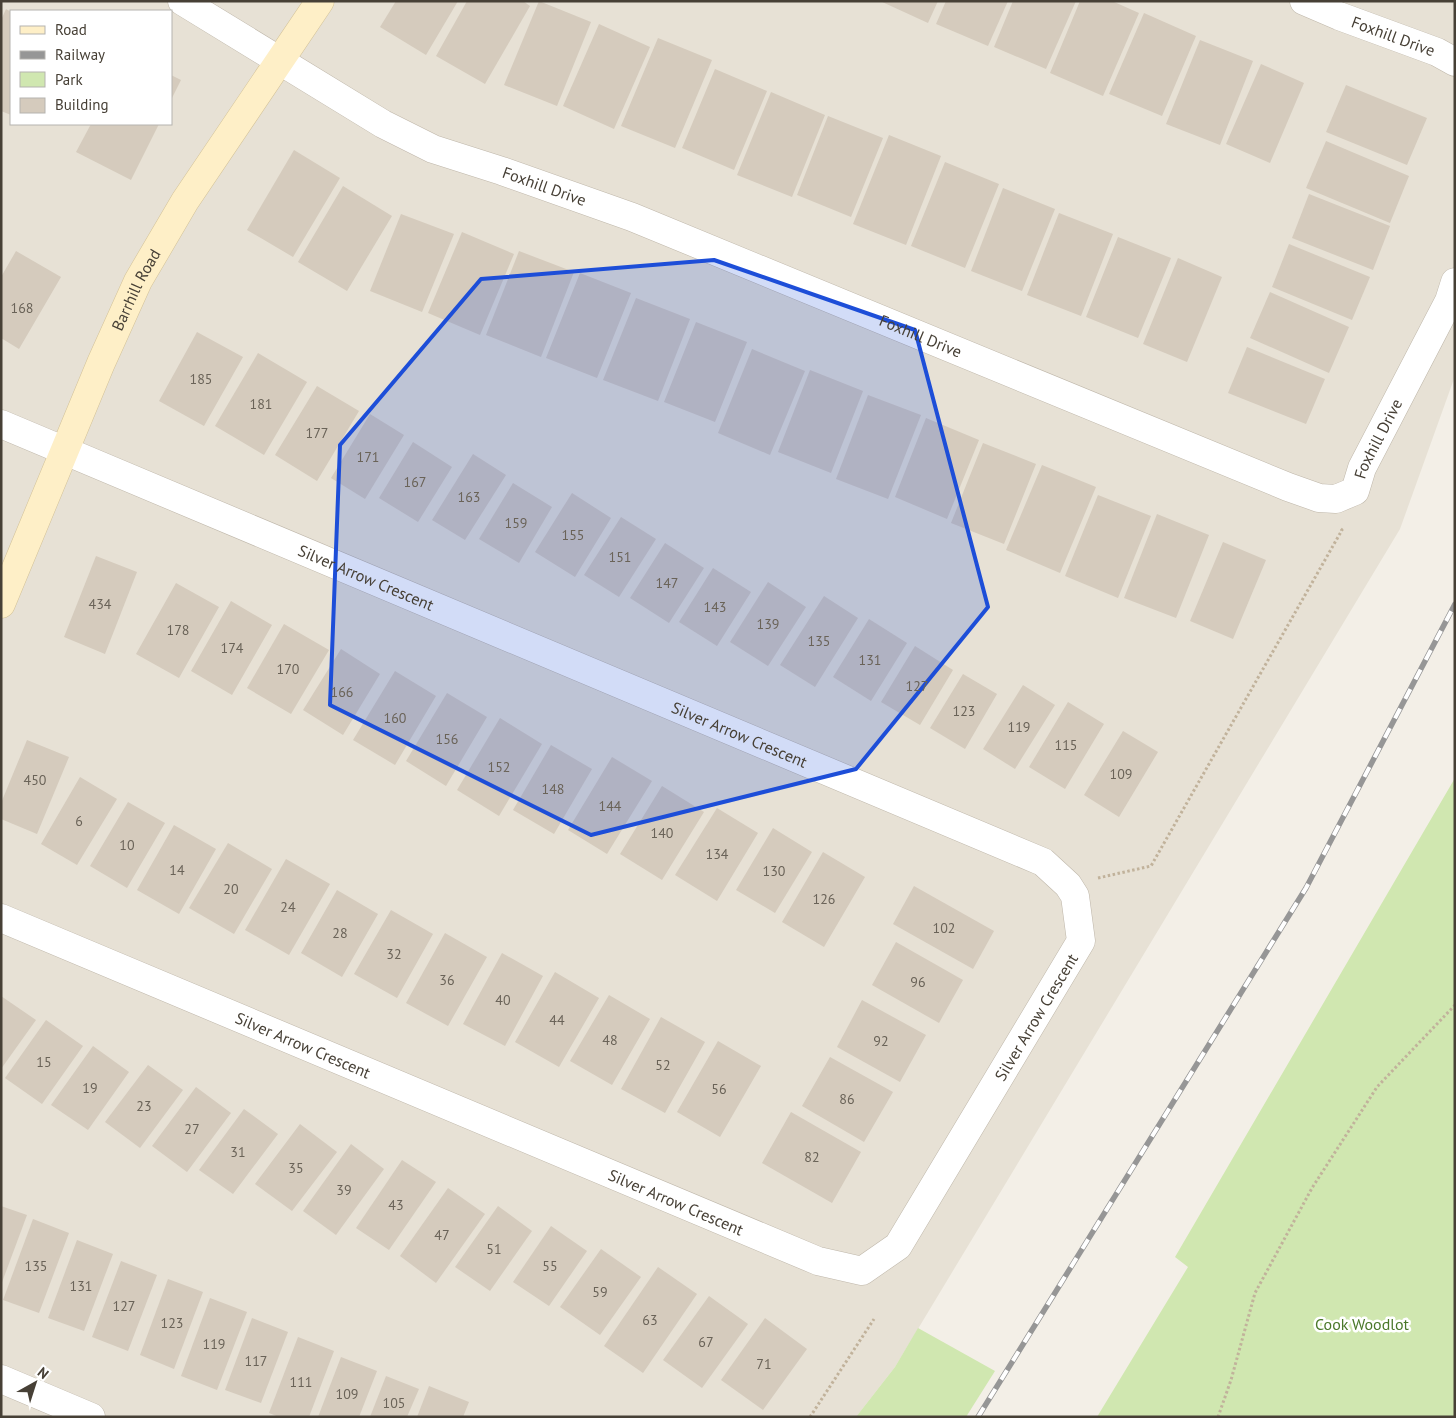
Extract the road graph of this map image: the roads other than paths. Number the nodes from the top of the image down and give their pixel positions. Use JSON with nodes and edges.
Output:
{"nodes":[{"id":1,"x":182,"y":1,"type":"edge"},
{"id":2,"x":320,"y":1,"type":"edge"},
{"id":3,"x":1304,"y":1,"type":"edge"},
{"id":4,"x":279,"y":60,"type":"junction"},
{"id":5,"x":1455,"y":62,"type":"edge"},
{"id":6,"x":1455,"y":282,"type":"edge"},
{"id":7,"x":1,"y":424,"type":"edge"},
{"id":8,"x":64,"y":452,"type":"junction"},
{"id":9,"x":1,"y":604,"type":"edge"},
{"id":10,"x":1,"y":918,"type":"edge"},
{"id":11,"x":1,"y":1379,"type":"edge"},
{"id":12,"x":91,"y":1417,"type":"edge"}],
"edges":[{"from":1,"to":4,"type":"street","name":"Foxhill Drive"},
{"from":2,"to":4,"type":"street","name":"Barrhill Road"},
{"from":3,"to":5,"type":"street","name":"Foxhill Drive"},
{"from":4,"to":6,"type":"street","name":"Foxhill Drive"},
{"from":4,"to":8,"type":"street","name":"Barrhill Road"},
{"from":7,"to":8,"type":"street","name":"Silver Arrow Crescent"},
{"from":8,"to":9,"type":"street","name":"Barrhill Road"},
{"from":8,"to":10,"type":"street","name":"Silver Arrow Crescent"},
{"from":11,"to":12,"type":"street"}]}
